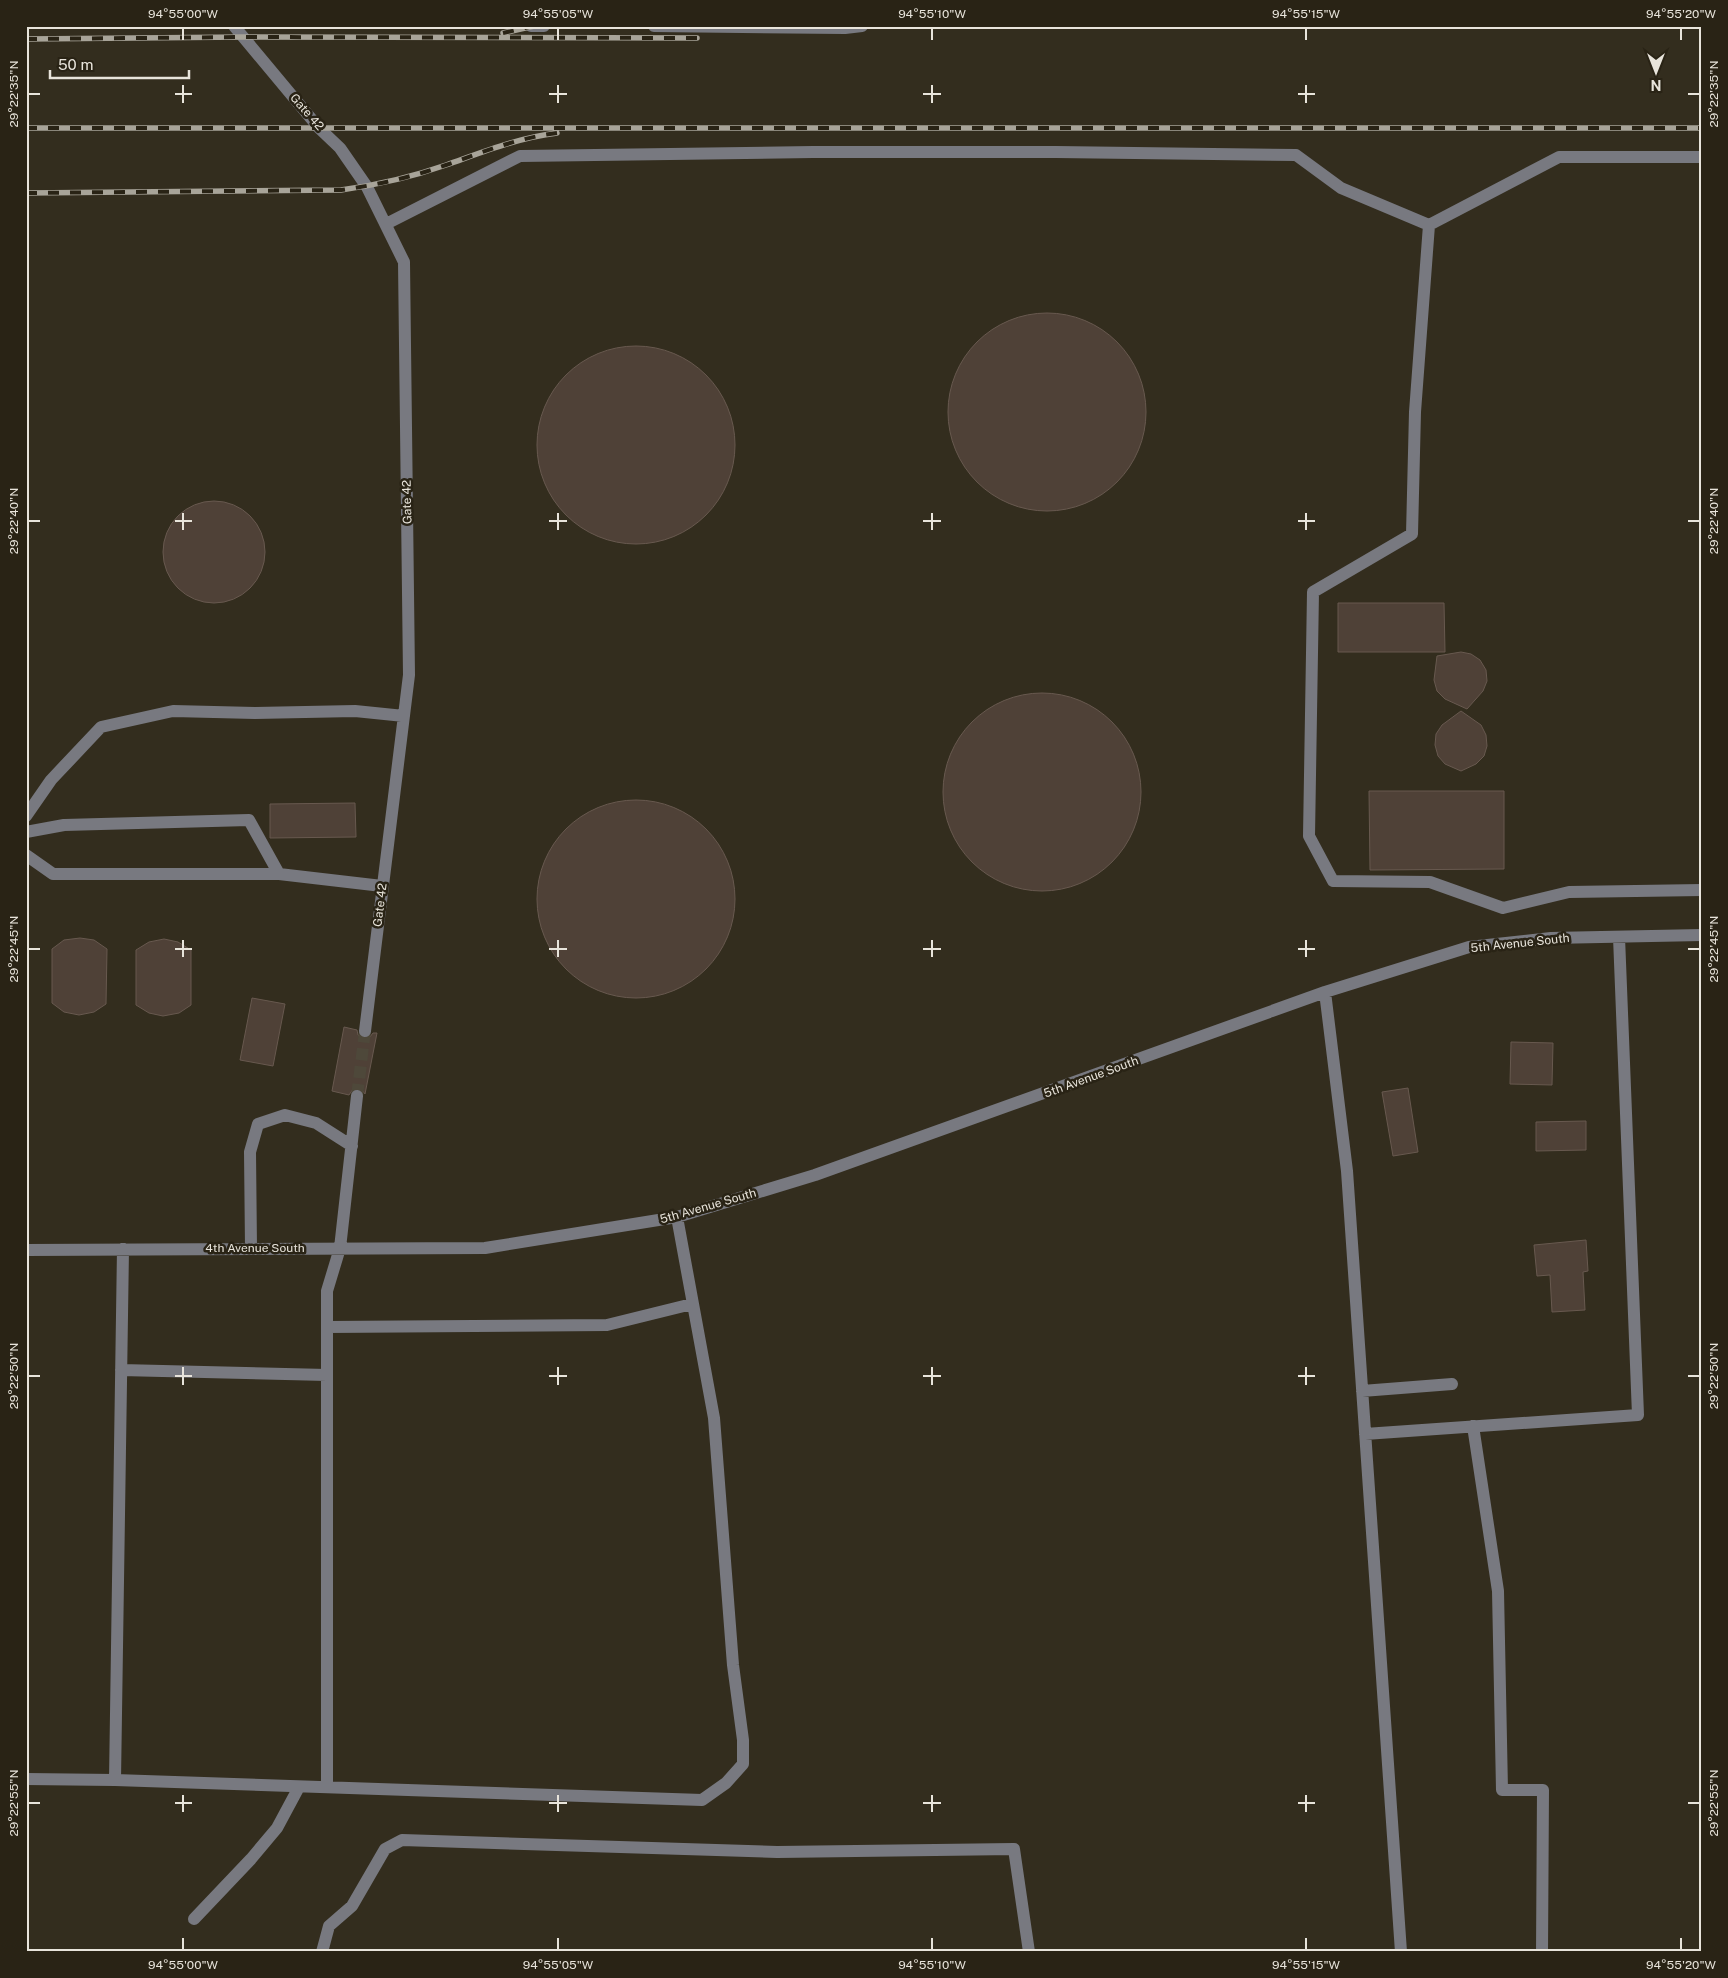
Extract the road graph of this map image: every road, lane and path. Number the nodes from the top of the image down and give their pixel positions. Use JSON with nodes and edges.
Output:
{"nodes":[{"id":1,"x":234,"y":26,"type":"edge"},
{"id":2,"x":531,"y":26,"type":"edge"},
{"id":3,"x":544,"y":26,"type":"edge"},
{"id":4,"x":654,"y":26,"type":"edge"},
{"id":5,"x":862,"y":26,"type":"edge"},
{"id":6,"x":810,"y":27,"type":"edge"},
{"id":7,"x":1702,"y":157,"type":"edge"},
{"id":8,"x":386,"y":224,"type":"junction"},
{"id":9,"x":1429,"y":225,"type":"junction"},
{"id":10,"x":404,"y":716,"type":"junction"},
{"id":11,"x":26,"y":816,"type":"edge"},
{"id":12,"x":26,"y":832,"type":"edge"},
{"id":13,"x":26,"y":855,"type":"edge"},
{"id":14,"x":279,"y":874,"type":"junction"},
{"id":15,"x":382,"y":886,"type":"junction"},
{"id":16,"x":1702,"y":890,"type":"edge"},
{"id":17,"x":1702,"y":935,"type":"edge"},
{"id":18,"x":1619,"y":937,"type":"junction"},
{"id":19,"x":1325,"y":992,"type":"junction"},
{"id":20,"x":366,"y":1031,"type":"tunnel mouth"},
{"id":21,"x":357,"y":1096,"type":"tunnel mouth"},
{"id":22,"x":352,"y":1146,"type":"junction"},
{"id":23,"x":677,"y":1217,"type":"junction"},
{"id":24,"x":251,"y":1248,"type":"junction"},
{"id":25,"x":340,"y":1248,"type":"junction"},
{"id":26,"x":485,"y":1248,"type":"joint"},
{"id":27,"x":123,"y":1249,"type":"junction"},
{"id":28,"x":26,"y":1250,"type":"edge"},
{"id":29,"x":692,"y":1304,"type":"junction"},
{"id":30,"x":327,"y":1327,"type":"junction"},
{"id":31,"x":121,"y":1370,"type":"junction"},
{"id":32,"x":327,"y":1376,"type":"junction"},
{"id":33,"x":1452,"y":1384,"type":"dead end"},
{"id":34,"x":1362,"y":1391,"type":"junction"},
{"id":35,"x":1473,"y":1426,"type":"junction"},
{"id":36,"x":1365,"y":1434,"type":"junction"},
{"id":37,"x":26,"y":1779,"type":"edge"},
{"id":38,"x":115,"y":1780,"type":"junction"},
{"id":39,"x":299,"y":1787,"type":"junction"},
{"id":40,"x":327,"y":1788,"type":"junction"},
{"id":41,"x":194,"y":1919,"type":"dead end"},
{"id":42,"x":322,"y":1952,"type":"edge"},
{"id":43,"x":1029,"y":1952,"type":"edge"},
{"id":44,"x":1401,"y":1952,"type":"edge"},
{"id":45,"x":1542,"y":1952,"type":"edge"}],
"edges":[{"from":1,"to":8,"type":"street","name":"Gate 42"},
{"from":2,"to":3,"type":"street"},
{"from":4,"to":6,"type":"street"},
{"from":5,"to":6,"type":"street"},
{"from":7,"to":9,"type":"street"},
{"from":8,"to":9,"type":"street"},
{"from":8,"to":10,"type":"street","name":"Gate 42"},
{"from":9,"to":16,"type":"street"},
{"from":10,"to":11,"type":"street"},
{"from":10,"to":15,"type":"street","name":"Gate 42"},
{"from":12,"to":14,"type":"street"},
{"from":13,"to":14,"type":"street"},
{"from":14,"to":15,"type":"street"},
{"from":15,"to":20,"type":"street","name":"Gate 42"},
{"from":17,"to":18,"type":"street","name":"5th Avenue South"},
{"from":18,"to":19,"type":"street","name":"5th Avenue South"},
{"from":18,"to":35,"type":"street"},
{"from":19,"to":23,"type":"street","name":"5th Avenue South"},
{"from":19,"to":34,"type":"street"},
{"from":21,"to":22,"type":"street"},
{"from":22,"to":24,"type":"street"},
{"from":22,"to":25,"type":"street"},
{"from":23,"to":26,"type":"street","name":"5th Avenue South"},
{"from":23,"to":29,"type":"street"},
{"from":24,"to":25,"type":"street","name":"4th Avenue South"},
{"from":24,"to":27,"type":"street","name":"4th Avenue South"},
{"from":25,"to":26,"type":"street","name":"4th Avenue South"},
{"from":25,"to":30,"type":"street"},
{"from":27,"to":28,"type":"street","name":"4th Avenue South"},
{"from":27,"to":31,"type":"street"},
{"from":29,"to":30,"type":"street"},
{"from":29,"to":40,"type":"street"},
{"from":30,"to":32,"type":"street"},
{"from":31,"to":32,"type":"street"},
{"from":31,"to":38,"type":"street"},
{"from":32,"to":40,"type":"street"},
{"from":33,"to":34,"type":"street"},
{"from":34,"to":36,"type":"street"},
{"from":35,"to":36,"type":"street"},
{"from":35,"to":45,"type":"street"},
{"from":36,"to":44,"type":"street"},
{"from":37,"to":38,"type":"street"},
{"from":38,"to":39,"type":"street"},
{"from":39,"to":40,"type":"street"},
{"from":39,"to":41,"type":"street"},
{"from":42,"to":43,"type":"street"}]}
